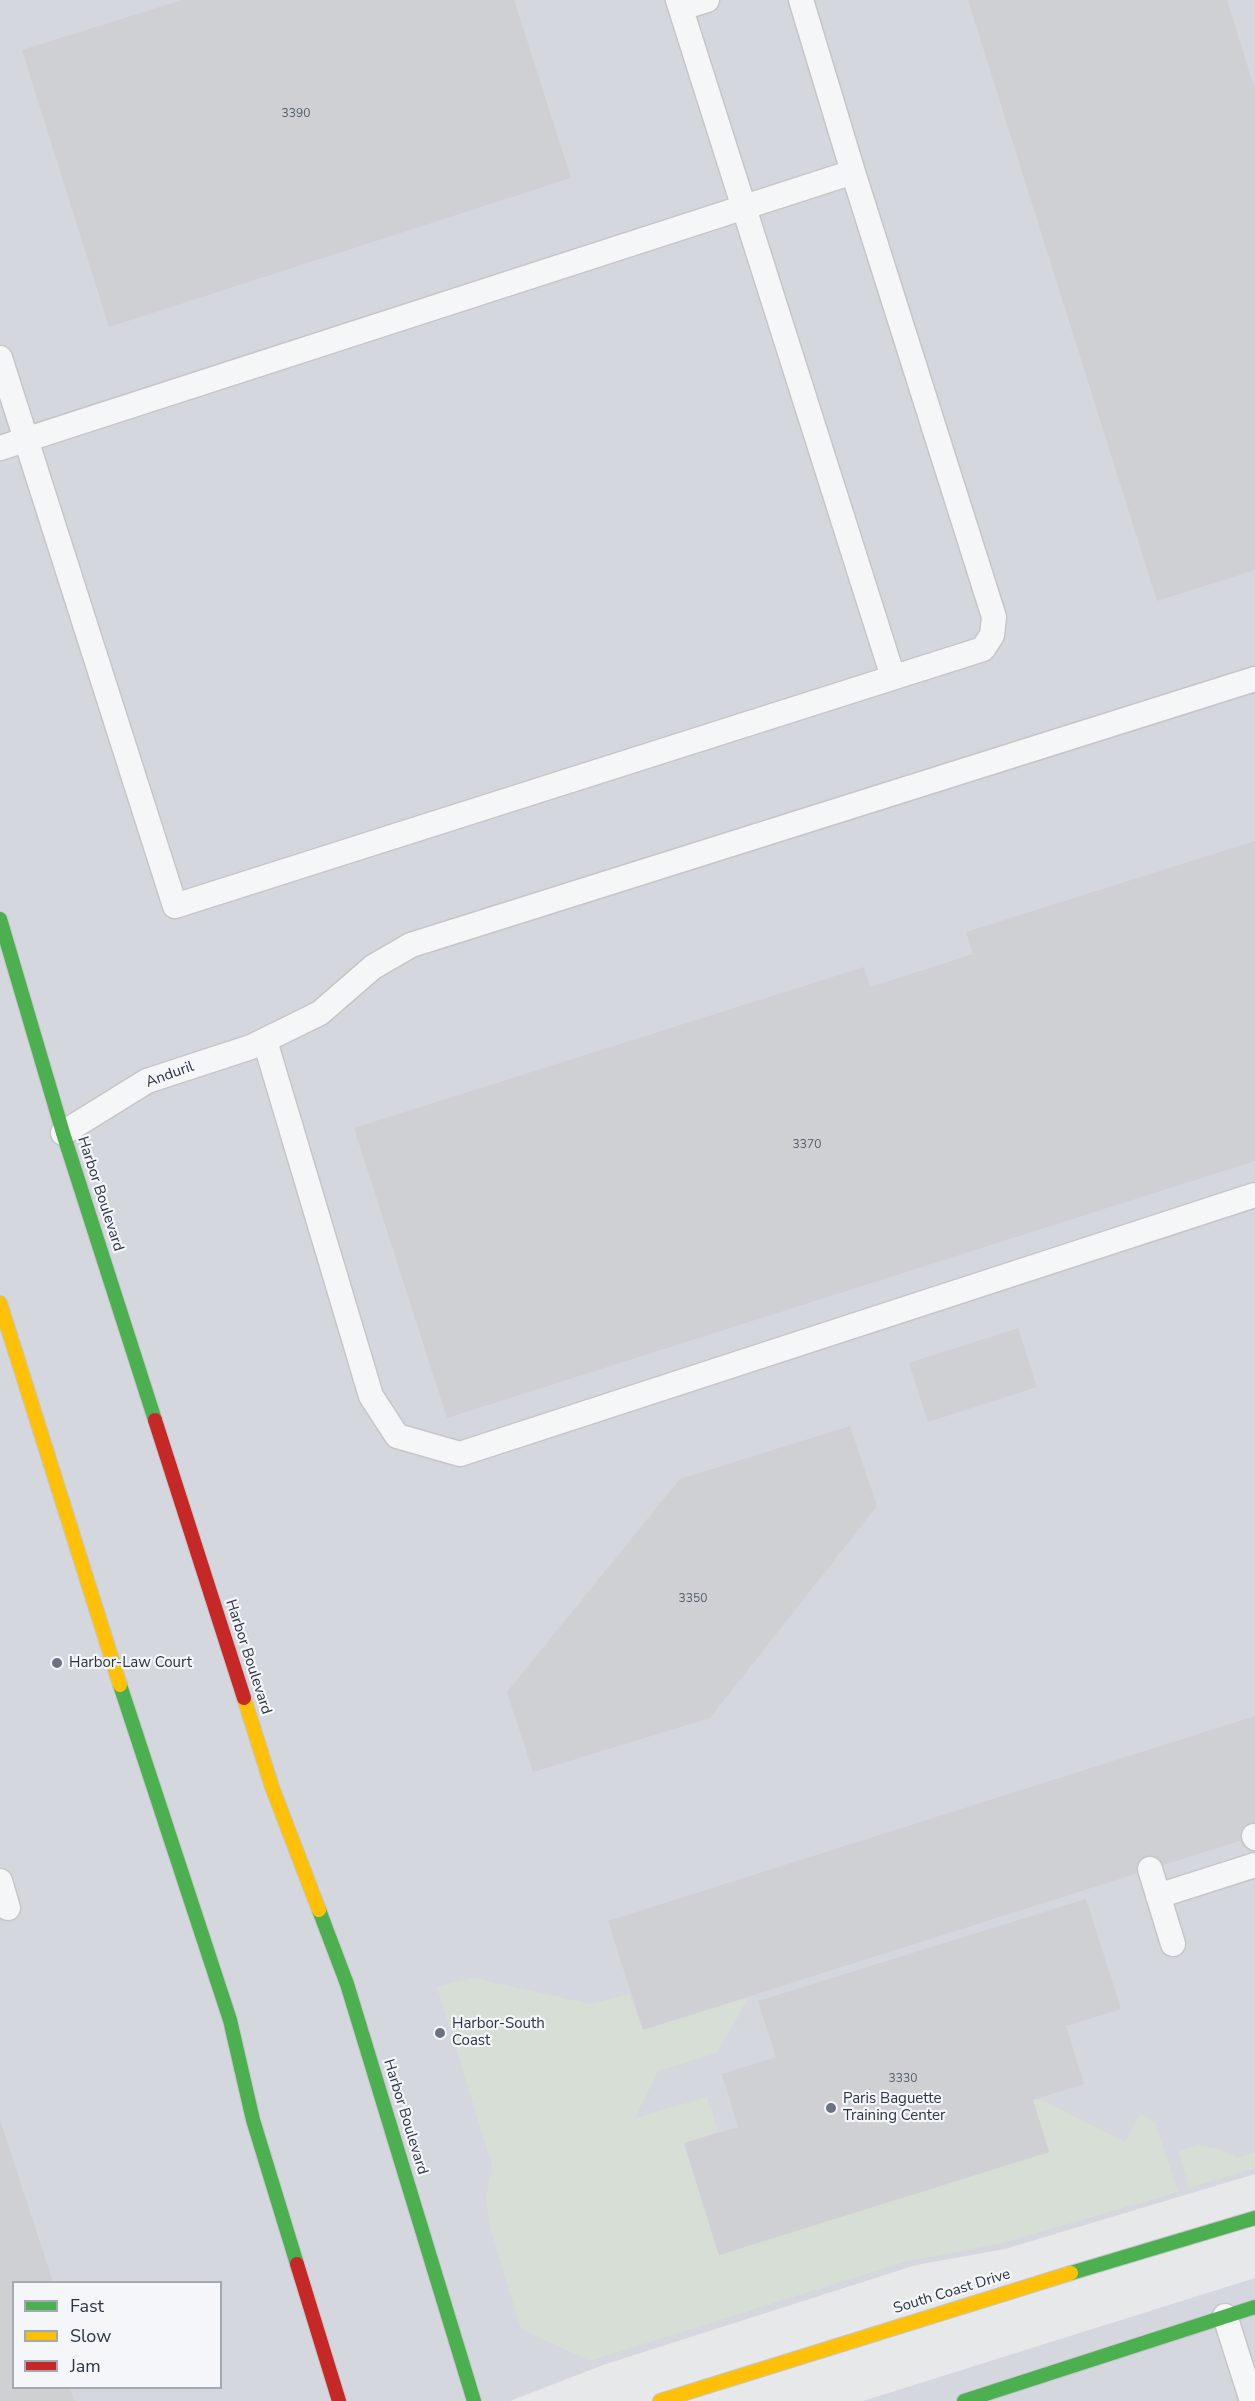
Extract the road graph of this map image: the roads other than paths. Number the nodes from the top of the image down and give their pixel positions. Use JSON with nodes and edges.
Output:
{"nodes":[{"id":1,"x":707,"y":0,"type":"edge"},
{"id":2,"x":801,"y":0,"type":"edge"},
{"id":3,"x":679,"y":4,"type":"edge"},
{"id":4,"x":853,"y":172,"type":"junction"},
{"id":5,"x":746,"y":207,"type":"junction"},
{"id":6,"x":0,"y":358,"type":"edge"},
{"id":7,"x":25,"y":438,"type":"junction"},
{"id":8,"x":0,"y":447,"type":"edge"},
{"id":9,"x":893,"y":677,"type":"junction"},
{"id":10,"x":1255,"y":679,"type":"edge"},
{"id":11,"x":0,"y":919,"type":"edge"},
{"id":12,"x":258,"y":1044,"type":"junction"},
{"id":13,"x":63,"y":1133,"type":"junction"},
{"id":14,"x":1255,"y":1196,"type":"edge"},
{"id":15,"x":0,"y":1303,"type":"edge"},
{"id":16,"x":1255,"y":1865,"type":"edge"},
{"id":17,"x":1150,"y":1869,"type":"dead end"},
{"id":18,"x":0,"y":1881,"type":"edge"},
{"id":19,"x":1158,"y":1896,"type":"junction"},
{"id":20,"x":8,"y":1908,"type":"dead end"},
{"id":21,"x":1173,"y":1944,"type":"dead end"},
{"id":22,"x":1255,"y":2218,"type":"edge"},
{"id":23,"x":1255,"y":2307,"type":"edge"},
{"id":24,"x":1225,"y":2316,"type":"junction"},
{"id":25,"x":339,"y":2401,"type":"edge"},
{"id":26,"x":474,"y":2401,"type":"edge"},
{"id":27,"x":660,"y":2401,"type":"edge"},
{"id":28,"x":964,"y":2401,"type":"edge"},
{"id":29,"x":1252,"y":2401,"type":"edge"}],
"edges":[{"from":1,"to":3,"type":"lane"},
{"from":2,"to":4,"type":"lane"},
{"from":3,"to":5,"type":"lane"},
{"from":4,"to":5,"type":"lane"},
{"from":4,"to":9,"type":"lane"},
{"from":5,"to":7,"type":"lane"},
{"from":5,"to":9,"type":"lane"},
{"from":6,"to":7,"type":"lane"},
{"from":7,"to":8,"type":"lane"},
{"from":7,"to":9,"type":"lane"},
{"from":10,"to":12,"type":"lane","name":"Anduril"},
{"from":11,"to":13,"type":"main road","name":"Harbor Boulevard"},
{"from":12,"to":13,"type":"lane","name":"Anduril"},
{"from":12,"to":14,"type":"lane"},
{"from":13,"to":26,"type":"main road","name":"Harbor Boulevard"},
{"from":15,"to":25,"type":"main road"},
{"from":16,"to":19,"type":"lane"},
{"from":17,"to":19,"type":"lane"},
{"from":18,"to":20,"type":"lane"},
{"from":19,"to":21,"type":"lane"},
{"from":22,"to":27,"type":"main road","name":"South Coast Drive"},
{"from":23,"to":24,"type":"main road"},
{"from":24,"to":28,"type":"main road"},
{"from":24,"to":29,"type":"lane"}]}
